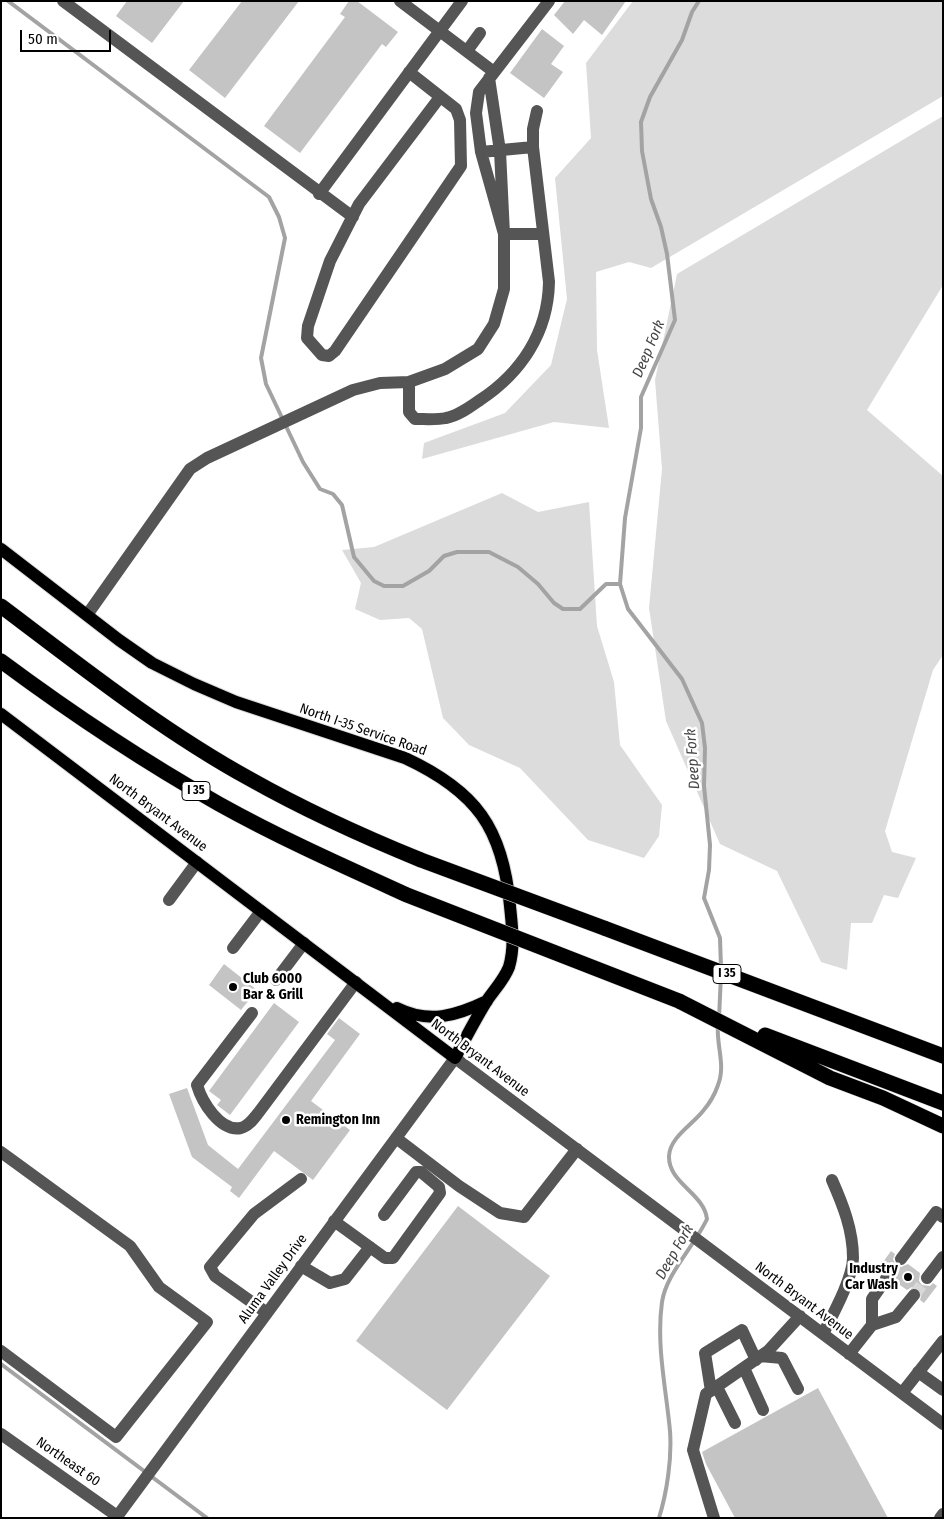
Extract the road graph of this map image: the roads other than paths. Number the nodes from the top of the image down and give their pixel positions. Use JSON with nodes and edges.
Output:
{"nodes":[{"id":1,"x":63,"y":1,"type":"edge"},
{"id":2,"x":400,"y":1,"type":"edge"},
{"id":3,"x":462,"y":1,"type":"edge"},
{"id":4,"x":549,"y":1,"type":"edge"},
{"id":5,"x":440,"y":31,"type":"junction"},
{"id":6,"x":480,"y":33,"type":"dead end"},
{"id":7,"x":467,"y":51,"type":"junction"},
{"id":8,"x":409,"y":72,"type":"junction"},
{"id":9,"x":492,"y":75,"type":"junction"},
{"id":10,"x":440,"y":97,"type":"junction"},
{"id":11,"x":537,"y":111,"type":"dead end"},
{"id":12,"x":533,"y":147,"type":"junction"},
{"id":13,"x":500,"y":151,"type":"junction"},
{"id":14,"x":481,"y":152,"type":"junction"},
{"id":15,"x":319,"y":194,"type":"junction"},
{"id":16,"x":353,"y":217,"type":"junction"},
{"id":17,"x":504,"y":234,"type":"junction"},
{"id":18,"x":542,"y":234,"type":"junction"},
{"id":19,"x":409,"y":382,"type":"junction"},
{"id":20,"x":1,"y":549,"type":"edge"},
{"id":21,"x":1,"y":606,"type":"edge"},
{"id":22,"x":87,"y":615,"type":"junction"},
{"id":23,"x":1,"y":661,"type":"edge"},
{"id":24,"x":1,"y":714,"type":"edge"},
{"id":25,"x":198,"y":862,"type":"junction"},
{"id":26,"x":169,"y":900,"type":"dead end"},
{"id":27,"x":261,"y":911,"type":"junction"},
{"id":28,"x":304,"y":943,"type":"junction"},
{"id":29,"x":233,"y":948,"type":"dead end"},
{"id":30,"x":276,"y":980,"type":"dead end"},
{"id":31,"x":356,"y":982,"type":"junction"},
{"id":32,"x":375,"y":996,"type":"junction"},
{"id":33,"x":487,"y":1001,"type":"junction"},
{"id":34,"x":679,"y":1001,"type":"junction"},
{"id":35,"x":252,"y":1013,"type":"dead end"},
{"id":36,"x":943,"y":1056,"type":"edge"},
{"id":37,"x":455,"y":1058,"type":"junction"},
{"id":38,"x":943,"y":1103,"type":"edge"},
{"id":39,"x":943,"y":1126,"type":"edge"},
{"id":40,"x":396,"y":1138,"type":"junction"},
{"id":41,"x":577,"y":1149,"type":"junction"},
{"id":42,"x":1,"y":1152,"type":"edge"},
{"id":43,"x":301,"y":1179,"type":"dead end"},
{"id":44,"x":832,"y":1180,"type":"dead end"},
{"id":45,"x":384,"y":1216,"type":"dead end"},
{"id":46,"x":943,"y":1217,"type":"edge"},
{"id":47,"x":334,"y":1222,"type":"junction"},
{"id":48,"x":370,"y":1247,"type":"junction"},
{"id":49,"x":943,"y":1257,"type":"edge"},
{"id":50,"x":901,"y":1259,"type":"tunnel mouth"},
{"id":51,"x":301,"y":1266,"type":"junction"},
{"id":52,"x":888,"y":1276,"type":"tunnel mouth"},
{"id":53,"x":927,"y":1278,"type":"tunnel mouth"},
{"id":54,"x":914,"y":1295,"type":"tunnel mouth"},
{"id":55,"x":267,"y":1313,"type":"junction"},
{"id":56,"x":800,"y":1316,"type":"junction"},
{"id":57,"x":872,"y":1325,"type":"junction"},
{"id":58,"x":823,"y":1334,"type":"junction"},
{"id":59,"x":943,"y":1341,"type":"edge"},
{"id":60,"x":1,"y":1351,"type":"edge"},
{"id":61,"x":849,"y":1354,"type":"junction"},
{"id":62,"x":758,"y":1358,"type":"junction"},
{"id":63,"x":744,"y":1368,"type":"junction"},
{"id":64,"x":918,"y":1372,"type":"junction"},
{"id":65,"x":714,"y":1389,"type":"junction"},
{"id":66,"x":798,"y":1389,"type":"dead end"},
{"id":67,"x":943,"y":1390,"type":"edge"},
{"id":68,"x":902,"y":1393,"type":"junction"},
{"id":69,"x":763,"y":1410,"type":"dead end"},
{"id":70,"x":735,"y":1424,"type":"dead end"},
{"id":71,"x":943,"y":1424,"type":"edge"},
{"id":72,"x":1,"y":1434,"type":"edge"},
{"id":73,"x":943,"y":1514,"type":"edge"},
{"id":74,"x":116,"y":1517,"type":"edge"},
{"id":75,"x":714,"y":1518,"type":"edge"},
{"id":76,"x":940,"y":1518,"type":"edge"}],
"edges":[{"from":1,"to":15,"type":"street"},
{"from":2,"to":5,"type":"street"},
{"from":3,"to":5,"type":"street"},
{"from":4,"to":9,"type":"street"},
{"from":5,"to":7,"type":"street"},
{"from":5,"to":8,"type":"street"},
{"from":6,"to":7,"type":"street"},
{"from":7,"to":9,"type":"street"},
{"from":8,"to":10,"type":"street"},
{"from":8,"to":15,"type":"street"},
{"from":9,"to":13,"type":"street"},
{"from":9,"to":14,"type":"street"},
{"from":10,"to":16,"type":"street"},
{"from":10,"to":16,"type":"street"},
{"from":11,"to":12,"type":"street"},
{"from":12,"to":13,"type":"street"},
{"from":12,"to":18,"type":"street"},
{"from":13,"to":14,"type":"street"},
{"from":13,"to":17,"type":"street"},
{"from":14,"to":17,"type":"street"},
{"from":15,"to":16,"type":"street"},
{"from":17,"to":18,"type":"street"},
{"from":17,"to":19,"type":"street"},
{"from":18,"to":19,"type":"street"},
{"from":19,"to":22,"type":"street"},
{"from":20,"to":22,"type":"main road","name":"North I-35 Service Road"},
{"from":21,"to":36,"type":"highway","number":"I 35","bridge":true},
{"from":22,"to":33,"type":"main road","name":"North I-35 Service Road"},
{"from":23,"to":34,"type":"highway","number":"I 35","bridge":true},
{"from":24,"to":25,"type":"main road","name":"North Bryant Avenue"},
{"from":25,"to":26,"type":"street"},
{"from":25,"to":27,"type":"main road","name":"North Bryant Avenue"},
{"from":27,"to":28,"type":"main road","name":"North Bryant Avenue"},
{"from":27,"to":29,"type":"street"},
{"from":28,"to":30,"type":"street"},
{"from":28,"to":31,"type":"main road","name":"North Bryant Avenue"},
{"from":31,"to":32,"type":"main road","name":"North Bryant Avenue"},
{"from":31,"to":35,"type":"street"},
{"from":32,"to":33,"type":"main road"},
{"from":32,"to":37,"type":"main road","name":"North Bryant Avenue"},
{"from":33,"to":37,"type":"main road","name":"North I-35 Service Road"},
{"from":34,"to":38,"type":"highway","number":"I 35"},
{"from":34,"to":39,"type":"highway"},
{"from":37,"to":40,"type":"street","name":"Aluma Valley Drive"},
{"from":37,"to":41,"type":"street","name":"North Bryant Avenue"},
{"from":40,"to":41,"type":"street"},
{"from":40,"to":47,"type":"street","name":"Aluma Valley Drive"},
{"from":41,"to":56,"type":"street","name":"North Bryant Avenue"},
{"from":42,"to":60,"type":"street"},
{"from":43,"to":55,"type":"street"},
{"from":44,"to":58,"type":"street"},
{"from":45,"to":48,"type":"street"},
{"from":46,"to":50,"type":"street"},
{"from":47,"to":48,"type":"street"},
{"from":47,"to":51,"type":"street","name":"Aluma Valley Drive"},
{"from":48,"to":51,"type":"street"},
{"from":49,"to":53,"type":"street"},
{"from":51,"to":55,"type":"street","name":"Aluma Valley Drive"},
{"from":52,"to":57,"type":"street"},
{"from":54,"to":57,"type":"street"},
{"from":55,"to":74,"type":"street","name":"Aluma Valley Drive"},
{"from":56,"to":58,"type":"street","name":"North Bryant Avenue"},
{"from":56,"to":62,"type":"street"},
{"from":57,"to":61,"type":"street"},
{"from":58,"to":61,"type":"street","name":"North Bryant Avenue"},
{"from":59,"to":64,"type":"street"},
{"from":61,"to":68,"type":"street","name":"North Bryant Avenue"},
{"from":62,"to":63,"type":"street"},
{"from":62,"to":65,"type":"street"},
{"from":62,"to":66,"type":"street"},
{"from":63,"to":65,"type":"street"},
{"from":63,"to":69,"type":"street"},
{"from":64,"to":67,"type":"street"},
{"from":64,"to":68,"type":"street"},
{"from":65,"to":70,"type":"street"},
{"from":65,"to":75,"type":"street"},
{"from":68,"to":71,"type":"street","name":"North Bryant Avenue"},
{"from":72,"to":74,"type":"street","name":"Northeast 60"},
{"from":73,"to":76,"type":"street"}]}
